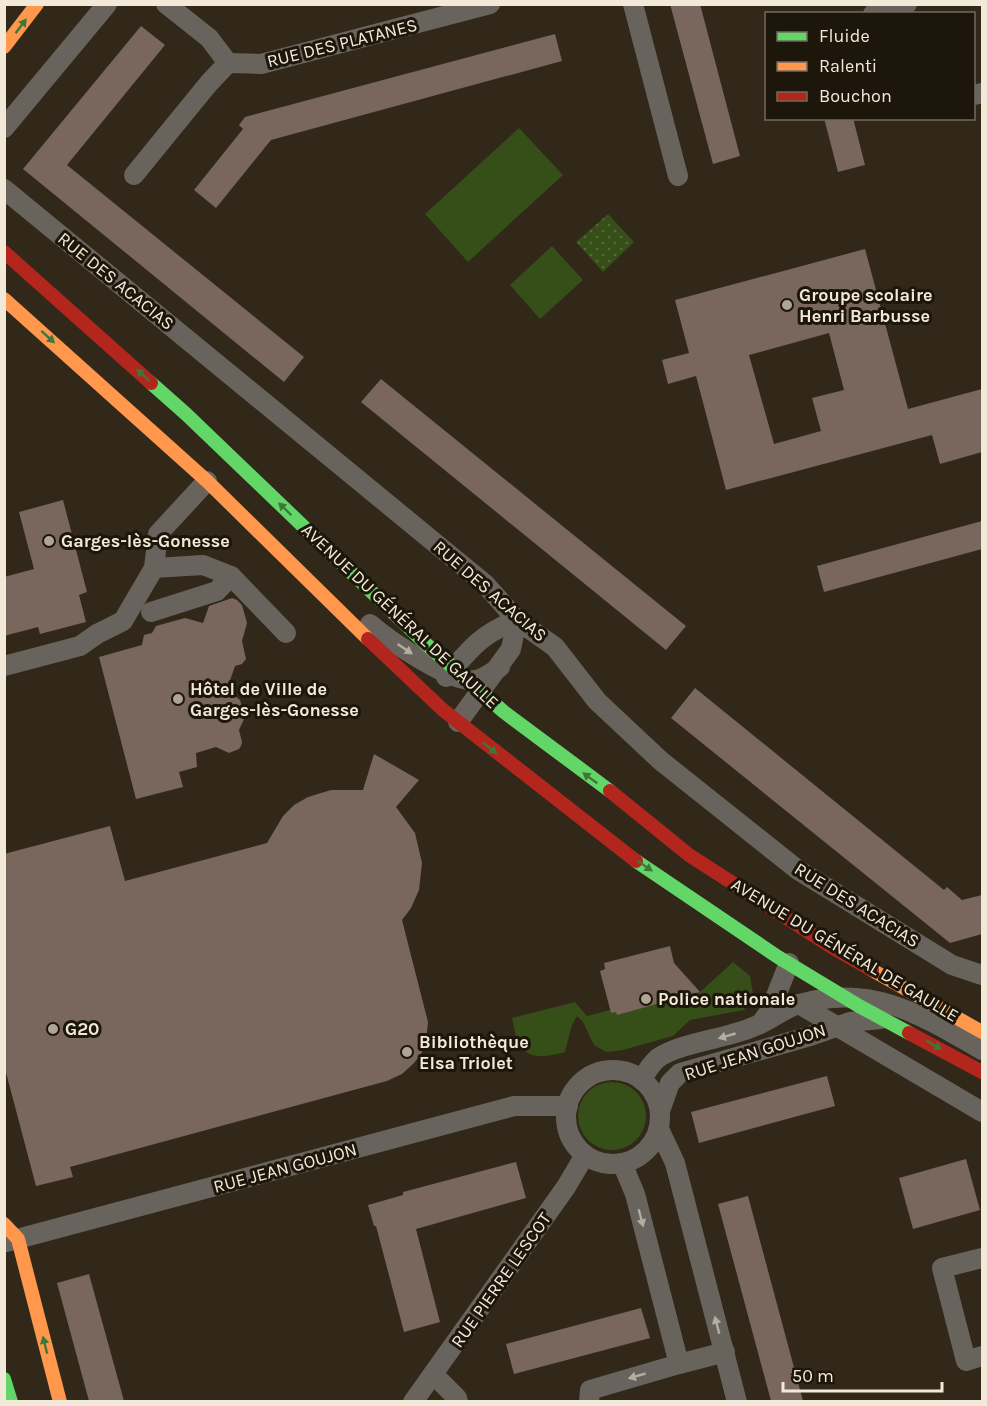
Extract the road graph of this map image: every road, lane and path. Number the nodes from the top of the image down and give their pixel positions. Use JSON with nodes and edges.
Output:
{"nodes":[{"id":1,"x":37,"y":4,"type":"edge"},
{"id":2,"x":107,"y":4,"type":"edge"},
{"id":3,"x":166,"y":4,"type":"edge"},
{"id":4,"x":490,"y":4,"type":"edge"},
{"id":5,"x":633,"y":4,"type":"edge"},
{"id":6,"x":907,"y":4,"type":"edge"},
{"id":7,"x":878,"y":12,"type":"edge"},
{"id":8,"x":4,"y":47,"type":"edge"},
{"id":9,"x":228,"y":63,"type":"junction"},
{"id":10,"x":4,"y":128,"type":"edge"},
{"id":11,"x":134,"y":175,"type":"dead end"},
{"id":12,"x":678,"y":176,"type":"dead end"},
{"id":13,"x":4,"y":189,"type":"edge"},
{"id":14,"x":4,"y":252,"type":"edge"},
{"id":15,"x":4,"y":299,"type":"edge"},
{"id":16,"x":207,"y":482,"type":"junction"},
{"id":17,"x":292,"y":563,"type":"junction"},
{"id":18,"x":154,"y":568,"type":"junction"},
{"id":19,"x":231,"y":576,"type":"junction"},
{"id":20,"x":151,"y":612,"type":"dead end"},
{"id":21,"x":517,"y":620,"type":"junction"},
{"id":22,"x":286,"y":633,"type":"dead end"},
{"id":23,"x":4,"y":666,"type":"edge"},
{"id":24,"x":462,"y":679,"type":"junction"},
{"id":25,"x":429,"y":697,"type":"junction"},
{"id":26,"x":458,"y":722,"type":"junction"},
{"id":27,"x":835,"y":949,"type":"junction"},
{"id":28,"x":789,"y":963,"type":"junction"},
{"id":29,"x":982,"y":975,"type":"edge"},
{"id":30,"x":799,"y":1004,"type":"junction"},
{"id":31,"x":849,"y":1010,"type":"junction"},
{"id":32,"x":886,"y":1019,"type":"joint"},
{"id":33,"x":760,"y":1024,"type":"junction"},
{"id":34,"x":982,"y":1032,"type":"edge"},
{"id":35,"x":982,"y":1050,"type":"edge"},
{"id":36,"x":982,"y":1072,"type":"edge"},
{"id":37,"x":642,"y":1080,"type":"junction"},
{"id":38,"x":567,"y":1106,"type":"junction"},
{"id":39,"x":982,"y":1112,"type":"edge"},
{"id":40,"x":659,"y":1120,"type":"junction"},
{"id":41,"x":585,"y":1155,"type":"junction"},
{"id":42,"x":622,"y":1163,"type":"junction"},
{"id":43,"x":4,"y":1224,"type":"edge"},
{"id":44,"x":11,"y":1241,"type":"edge"},
{"id":45,"x":982,"y":1258,"type":"edge"},
{"id":46,"x":725,"y":1353,"type":"junction"},
{"id":47,"x":982,"y":1356,"type":"edge"},
{"id":48,"x":679,"y":1364,"type":"junction"},
{"id":49,"x":433,"y":1374,"type":"junction"},
{"id":50,"x":4,"y":1379,"type":"edge"},
{"id":51,"x":11,"y":1401,"type":"edge"},
{"id":52,"x":60,"y":1401,"type":"edge"},
{"id":53,"x":413,"y":1401,"type":"edge"},
{"id":54,"x":458,"y":1401,"type":"edge"},
{"id":55,"x":589,"y":1401,"type":"edge"},
{"id":56,"x":737,"y":1401,"type":"edge"}],
"edges":[{"from":8,"to":1,"type":"main road","one_way":true},
{"from":2,"to":10,"type":"street"},
{"from":3,"to":9,"type":"street"},
{"from":4,"to":9,"type":"street","name":"RUE DES PLATANES"},
{"from":5,"to":12,"type":"street"},
{"from":6,"to":7,"type":"street"},
{"from":9,"to":11,"type":"street"},
{"from":13,"to":21,"type":"street","name":"RUE DES ACACIAS"},
{"from":24,"to":14,"type":"main road","name":"AVENUE DU GÉNÉRAL DE GAULLE","one_way":true},
{"from":15,"to":16,"type":"main road","name":"AVENUE DU GÉNÉRAL DE GAULLE","one_way":true},
{"from":16,"to":17,"type":"main road","name":"AVENUE DU GÉNÉRAL DE GAULLE"},
{"from":16,"to":18,"type":"street"},
{"from":17,"to":24,"type":"street","one_way":true},
{"from":17,"to":25,"type":"main road","name":"AVENUE DU GÉNÉRAL DE GAULLE"},
{"from":18,"to":19,"type":"street"},
{"from":18,"to":23,"type":"street"},
{"from":19,"to":20,"type":"street"},
{"from":19,"to":22,"type":"street"},
{"from":21,"to":24,"type":"street"},
{"from":21,"to":24,"type":"street"},
{"from":21,"to":29,"type":"street","name":"RUE DES ACACIAS"},
{"from":24,"to":25,"type":"street"},
{"from":24,"to":26,"type":"street"},
{"from":27,"to":24,"type":"main road","name":"AVENUE DU GÉNÉRAL DE GAULLE","one_way":true},
{"from":25,"to":26,"type":"main road","name":"AVENUE DU GÉNÉRAL DE GAULLE"},
{"from":26,"to":28,"type":"main road","name":"AVENUE DU GÉNÉRAL DE GAULLE","one_way":true},
{"from":27,"to":31,"type":"street"},
{"from":27,"to":34,"type":"main road","name":"AVENUE DU GÉNÉRAL DE GAULLE"},
{"from":28,"to":31,"type":"main road","name":"AVENUE DU GÉNÉRAL DE GAULLE"},
{"from":28,"to":33,"type":"street"},
{"from":30,"to":31,"type":"street"},
{"from":30,"to":31,"type":"street","name":"AVENUE DU GÉNÉRAL DE GAULLE"},
{"from":30,"to":33,"type":"street","name":"RUE JEAN GOUJON"},
{"from":31,"to":32,"type":"street"},
{"from":31,"to":35,"type":"street","name":"AVENUE DU GÉNÉRAL DE GAULLE"},
{"from":31,"to":39,"type":"street"},
{"from":31,"to":40,"type":"street","name":"RUE JEAN GOUJON"},
{"from":32,"to":36,"type":"main road","name":"AVENUE DU GÉNÉRAL DE GAULLE","one_way":true},
{"from":33,"to":37,"type":"street","name":"RUE JEAN GOUJON","one_way":true},
{"from":37,"to":38,"type":"street"},
{"from":37,"to":40,"type":"street"},
{"from":38,"to":41,"type":"street"},
{"from":38,"to":44,"type":"street","name":"RUE JEAN GOUJON"},
{"from":40,"to":42,"type":"street"},
{"from":46,"to":40,"type":"street","one_way":true},
{"from":41,"to":42,"type":"street"},
{"from":41,"to":49,"type":"street","name":"RUE PIERRE LESCOT"},
{"from":42,"to":48,"type":"street","one_way":true},
{"from":43,"to":44,"type":"main road"},
{"from":52,"to":44,"type":"main road","one_way":true},
{"from":45,"to":47,"type":"street"},
{"from":46,"to":48,"type":"street"},
{"from":46,"to":56,"type":"street"},
{"from":48,"to":55,"type":"street","one_way":true},
{"from":49,"to":53,"type":"street","name":"RUE PIERRE LESCOT"},
{"from":49,"to":54,"type":"street"},
{"from":50,"to":51,"type":"main road"}]}
